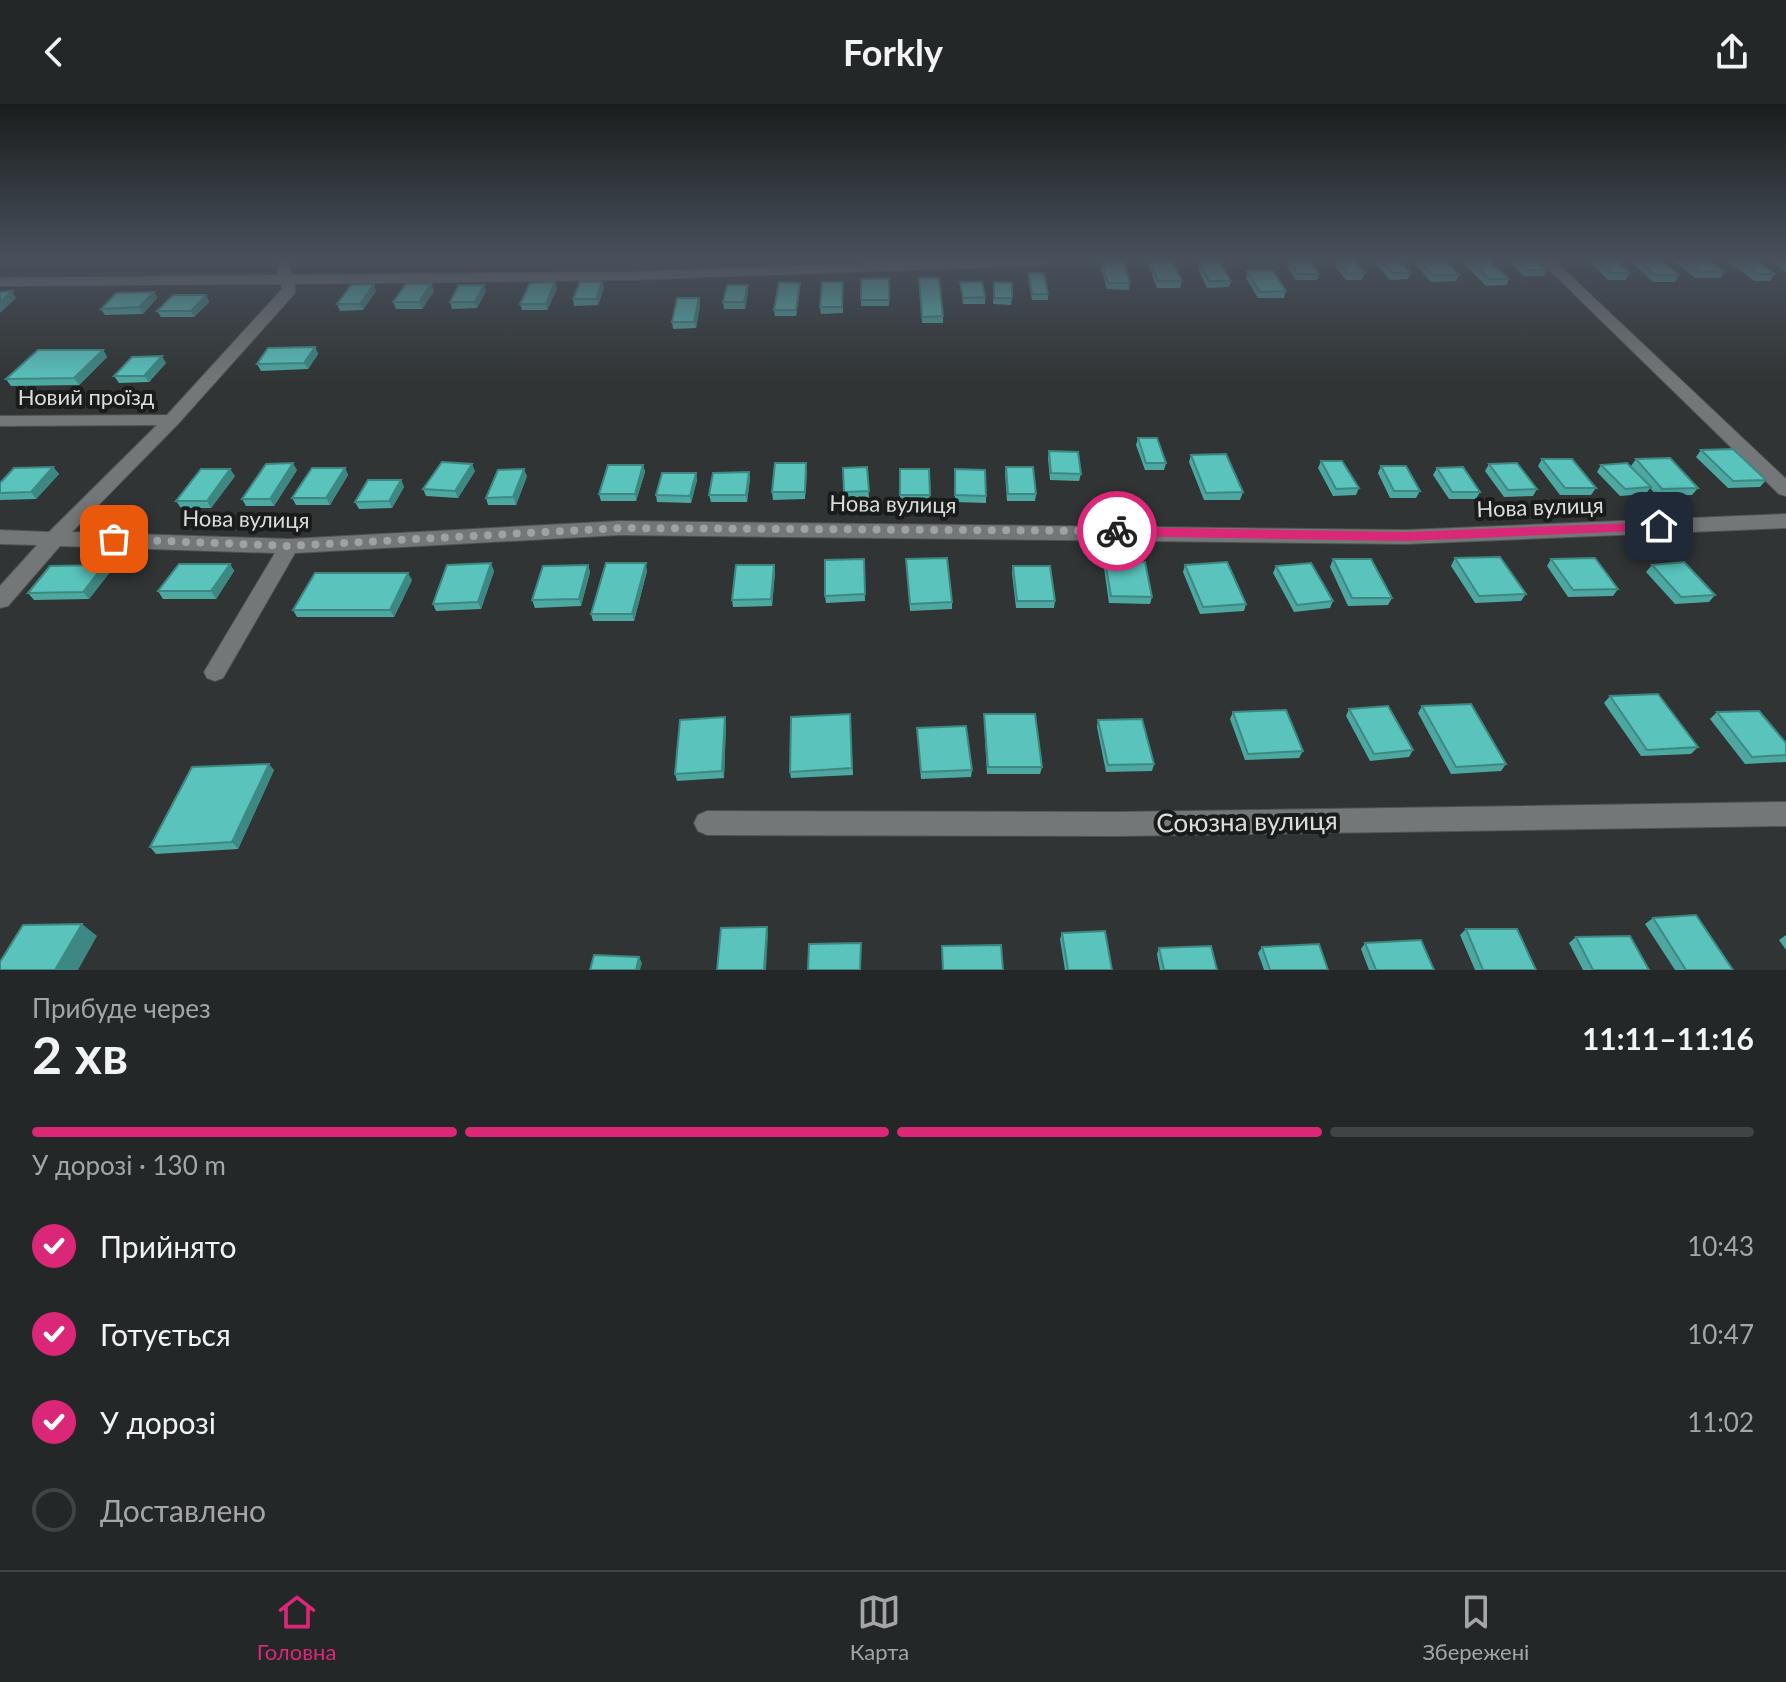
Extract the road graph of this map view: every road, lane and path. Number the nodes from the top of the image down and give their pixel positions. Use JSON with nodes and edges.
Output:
{"nodes":[{"id":1,"x":280,"y":301,"type":"edge"},
{"id":2,"x":1589,"y":301,"type":"edge"},
{"id":3,"x":172,"y":420,"type":"junction"},
{"id":4,"x":0,"y":421,"type":"edge"},
{"id":5,"x":1786,"y":490,"type":"edge"},
{"id":6,"x":1786,"y":521,"type":"edge"},
{"id":7,"x":0,"y":537,"type":"edge"},
{"id":8,"x":56,"y":537,"type":"junction"},
{"id":9,"x":289,"y":546,"type":"junction"},
{"id":10,"x":0,"y":600,"type":"edge"},
{"id":11,"x":215,"y":672,"type":"dead end"},
{"id":12,"x":1786,"y":814,"type":"edge"},
{"id":13,"x":707,"y":823,"type":"dead end"}],
"edges":[{"from":1,"to":3,"type":"street"},
{"from":2,"to":5,"type":"street"},
{"from":3,"to":4,"type":"street","name":"Новий проїзд"},
{"from":3,"to":8,"type":"street"},
{"from":6,"to":9,"type":"street","name":"Нова вулиця"},
{"from":7,"to":8,"type":"street","name":"Нова вулиця"},
{"from":8,"to":9,"type":"street","name":"Нова вулиця"},
{"from":8,"to":10,"type":"street"},
{"from":9,"to":11,"type":"street"},
{"from":12,"to":13,"type":"street","name":"Союзна вулиця"}]}
